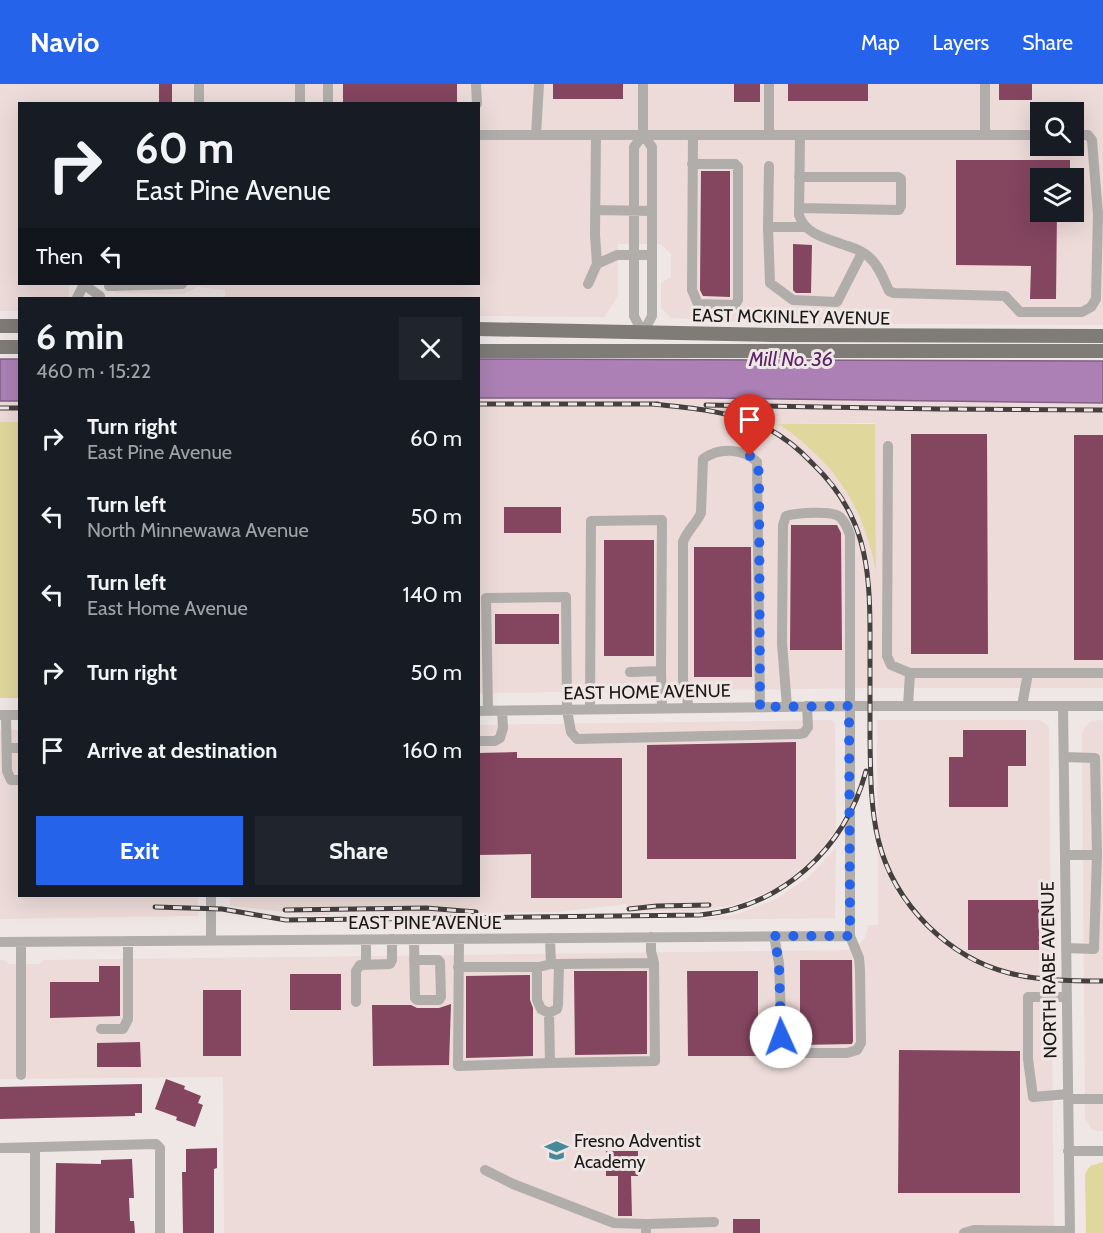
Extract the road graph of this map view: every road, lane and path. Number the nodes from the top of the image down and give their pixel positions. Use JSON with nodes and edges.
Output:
{"nodes":[{"id":1,"x":199,"y":84,"type":"edge"},
{"id":2,"x":300,"y":84,"type":"edge"},
{"id":3,"x":328,"y":84,"type":"edge"},
{"id":4,"x":476,"y":84,"type":"edge"},
{"id":5,"x":539,"y":84,"type":"edge"},
{"id":6,"x":643,"y":84,"type":"edge"},
{"id":7,"x":769,"y":84,"type":"edge"},
{"id":8,"x":985,"y":84,"type":"edge"},
{"id":9,"x":199,"y":102,"type":"edge"},
{"id":10,"x":300,"y":102,"type":"edge"},
{"id":11,"x":328,"y":102,"type":"edge"},
{"id":12,"x":477,"y":102,"type":"edge"},
{"id":13,"x":480,"y":135,"type":"edge"},
{"id":14,"x":536,"y":135,"type":"junction"},
{"id":15,"x":596,"y":135,"type":"junction"},
{"id":16,"x":643,"y":135,"type":"junction"},
{"id":17,"x":693,"y":135,"type":"junction"},
{"id":18,"x":769,"y":135,"type":"junction"},
{"id":19,"x":800,"y":135,"type":"junction"},
{"id":20,"x":985,"y":135,"type":"junction"},
{"id":21,"x":1030,"y":135,"type":"edge"},
{"id":22,"x":1084,"y":135,"type":"edge"},
{"id":23,"x":692,"y":164,"type":"junction"},
{"id":24,"x":768,"y":166,"type":"dead end"},
{"id":25,"x":799,"y":177,"type":"junction"},
{"id":26,"x":799,"y":208,"type":"junction"},
{"id":27,"x":595,"y":210,"type":"junction"},
{"id":28,"x":633,"y":210,"type":"junction"},
{"id":29,"x":652,"y":210,"type":"junction"},
{"id":30,"x":768,"y":227,"type":"junction"},
{"id":31,"x":804,"y":227,"type":"junction"},
{"id":32,"x":862,"y":253,"type":"junction"},
{"id":33,"x":634,"y":255,"type":"junction"},
{"id":34,"x":652,"y":255,"type":"junction"},
{"id":35,"x":597,"y":264,"type":"junction"},
{"id":36,"x":588,"y":284,"type":"dead end"},
{"id":37,"x":85,"y":285,"type":"edge"},
{"id":38,"x":110,"y":285,"type":"edge"},
{"id":39,"x":99,"y":297,"type":"edge"},
{"id":40,"x":0,"y":326,"type":"edge"},
{"id":41,"x":18,"y":326,"type":"edge"},
{"id":42,"x":480,"y":330,"type":"edge"},
{"id":43,"x":554,"y":330,"type":"junction"},
{"id":44,"x":643,"y":333,"type":"junction"},
{"id":45,"x":1103,"y":336,"type":"edge"},
{"id":46,"x":480,"y":338,"type":"edge"},
{"id":47,"x":0,"y":347,"type":"edge"},
{"id":48,"x":18,"y":347,"type":"edge"},
{"id":49,"x":480,"y":351,"type":"edge"},
{"id":50,"x":642,"y":351,"type":"junction"},
{"id":51,"x":1103,"y":351,"type":"edge"},
{"id":52,"x":888,"y":446,"type":"dead end"},
{"id":53,"x":661,"y":671,"type":"junction"},
{"id":54,"x":630,"y":672,"type":"dead end"},
{"id":55,"x":910,"y":673,"type":"junction"},
{"id":56,"x":1028,"y":673,"type":"junction"},
{"id":57,"x":1103,"y":673,"type":"edge"},
{"id":58,"x":807,"y":706,"type":"junction"},
{"id":59,"x":849,"y":706,"type":"junction"},
{"id":60,"x":908,"y":706,"type":"junction"},
{"id":61,"x":1022,"y":706,"type":"junction"},
{"id":62,"x":1063,"y":706,"type":"junction"},
{"id":63,"x":1103,"y":706,"type":"edge"},
{"id":64,"x":760,"y":707,"type":"junction"},
{"id":65,"x":787,"y":707,"type":"junction"},
{"id":66,"x":662,"y":708,"type":"junction"},
{"id":67,"x":688,"y":708,"type":"junction"},
{"id":68,"x":590,"y":709,"type":"junction"},
{"id":69,"x":567,"y":710,"type":"junction"},
{"id":70,"x":483,"y":711,"type":"edge"},
{"id":71,"x":502,"y":711,"type":"junction"},
{"id":72,"x":3,"y":715,"type":"edge"},
{"id":73,"x":480,"y":741,"type":"edge"},
{"id":74,"x":7,"y":748,"type":"junction"},
{"id":75,"x":18,"y":748,"type":"edge"},
{"id":76,"x":1064,"y":757,"type":"junction"},
{"id":77,"x":18,"y":780,"type":"edge"},
{"id":78,"x":1065,"y":855,"type":"junction"},
{"id":79,"x":1097,"y":855,"type":"junction"},
{"id":80,"x":211,"y":897,"type":"edge"},
{"id":81,"x":774,"y":936,"type":"junction"},
{"id":82,"x":850,"y":936,"type":"junction"},
{"id":83,"x":651,"y":937,"type":"junction"},
{"id":84,"x":550,"y":938,"type":"junction"},
{"id":85,"x":392,"y":939,"type":"junction"},
{"id":86,"x":414,"y":939,"type":"junction"},
{"id":87,"x":459,"y":939,"type":"junction"},
{"id":88,"x":366,"y":940,"type":"junction"},
{"id":89,"x":128,"y":941,"type":"junction"},
{"id":90,"x":211,"y":941,"type":"junction"},
{"id":91,"x":0,"y":942,"type":"edge"},
{"id":92,"x":21,"y":942,"type":"junction"},
{"id":93,"x":1066,"y":948,"type":"junction"},
{"id":94,"x":414,"y":960,"type":"dead end"},
{"id":95,"x":654,"y":963,"type":"junction"},
{"id":96,"x":366,"y":965,"type":"junction"},
{"id":97,"x":550,"y":965,"type":"junction"},
{"id":98,"x":458,"y":968,"type":"junction"},
{"id":99,"x":1066,"y":997,"type":"junction"},
{"id":100,"x":356,"y":1002,"type":"dead end"},
{"id":101,"x":549,"y":1013,"type":"junction"},
{"id":102,"x":101,"y":1029,"type":"dead end"},
{"id":103,"x":549,"y":1063,"type":"junction"},
{"id":104,"x":21,"y":1075,"type":"dead end"},
{"id":105,"x":1068,"y":1097,"type":"junction"},
{"id":106,"x":1103,"y":1099,"type":"edge"},
{"id":107,"x":0,"y":1148,"type":"edge"},
{"id":108,"x":35,"y":1148,"type":"junction"},
{"id":109,"x":1103,"y":1150,"type":"edge"},
{"id":110,"x":1068,"y":1151,"type":"junction"},
{"id":111,"x":485,"y":1170,"type":"dead end"},
{"id":112,"x":714,"y":1222,"type":"dead end"},
{"id":113,"x":646,"y":1228,"type":"edge"},
{"id":114,"x":1070,"y":1232,"type":"edge"},
{"id":115,"x":35,"y":1233,"type":"edge"},
{"id":116,"x":160,"y":1233,"type":"edge"},
{"id":117,"x":964,"y":1233,"type":"edge"}],
"edges":[{"from":1,"to":9,"type":"street"},
{"from":2,"to":10,"type":"street"},
{"from":3,"to":11,"type":"street"},
{"from":4,"to":12,"type":"street"},
{"from":5,"to":14,"type":"street"},
{"from":6,"to":16,"type":"street"},
{"from":7,"to":18,"type":"street"},
{"from":8,"to":20,"type":"street"},
{"from":13,"to":14,"type":"street"},
{"from":14,"to":15,"type":"street"},
{"from":15,"to":16,"type":"street"},
{"from":15,"to":27,"type":"street"},
{"from":16,"to":17,"type":"street"},
{"from":16,"to":28,"type":"street"},
{"from":16,"to":29,"type":"street"},
{"from":17,"to":18,"type":"street"},
{"from":17,"to":23,"type":"street"},
{"from":18,"to":19,"type":"street"},
{"from":19,"to":20,"type":"street"},
{"from":19,"to":25,"type":"street"},
{"from":20,"to":21,"type":"street"},
{"from":22,"to":32,"type":"street"},
{"from":23,"to":23,"type":"street"},
{"from":24,"to":30,"type":"street"},
{"from":25,"to":26,"type":"street"},
{"from":25,"to":26,"type":"street"},
{"from":26,"to":31,"type":"street"},
{"from":27,"to":28,"type":"street"},
{"from":27,"to":35,"type":"street"},
{"from":28,"to":29,"type":"street"},
{"from":28,"to":33,"type":"street"},
{"from":29,"to":34,"type":"street"},
{"from":30,"to":31,"type":"street"},
{"from":30,"to":32,"type":"street"},
{"from":31,"to":32,"type":"street"},
{"from":33,"to":34,"type":"street"},
{"from":33,"to":35,"type":"street"},
{"from":33,"to":44,"type":"street"},
{"from":34,"to":44,"type":"street"},
{"from":35,"to":36,"type":"street"},
{"from":37,"to":39,"type":"street"},
{"from":38,"to":39,"type":"street"},
{"from":40,"to":41,"type":"main road"},
{"from":42,"to":43,"type":"main road","name":"EAST MCKINLEY AVENUE"},
{"from":43,"to":44,"type":"main road","name":"EAST MCKINLEY AVENUE"},
{"from":43,"to":46,"type":"main road"},
{"from":44,"to":45,"type":"main road","name":"EAST MCKINLEY AVENUE"},
{"from":44,"to":50,"type":"main road"},
{"from":47,"to":48,"type":"main road"},
{"from":49,"to":50,"type":"main road","name":"EAST MCKINLEY AVENUE"},
{"from":50,"to":51,"type":"main road","name":"EAST MCKINLEY AVENUE"},
{"from":52,"to":55,"type":"street"},
{"from":53,"to":54,"type":"street"},
{"from":53,"to":66,"type":"street"},
{"from":53,"to":68,"type":"street"},
{"from":55,"to":56,"type":"street"},
{"from":55,"to":60,"type":"street"},
{"from":56,"to":57,"type":"street"},
{"from":56,"to":61,"type":"street"},
{"from":58,"to":59,"type":"street","name":"EAST HOME AVENUE"},
{"from":58,"to":65,"type":"street","name":"EAST HOME AVENUE"},
{"from":58,"to":69,"type":"street"},
{"from":59,"to":60,"type":"street","name":"EAST HOME AVENUE"},
{"from":59,"to":65,"type":"street"},
{"from":59,"to":82,"type":"street"},
{"from":60,"to":61,"type":"street","name":"EAST HOME AVENUE"},
{"from":61,"to":62,"type":"street","name":"EAST HOME AVENUE"},
{"from":62,"to":63,"type":"street","name":"EAST HOME AVENUE"},
{"from":62,"to":76,"type":"street","name":"NORTH RABE AVENUE"},
{"from":64,"to":65,"type":"street","name":"EAST HOME AVENUE"},
{"from":64,"to":67,"type":"street","name":"EAST HOME AVENUE"},
{"from":64,"to":67,"type":"street"},
{"from":66,"to":67,"type":"street","name":"EAST HOME AVENUE"},
{"from":66,"to":68,"type":"street","name":"EAST HOME AVENUE"},
{"from":68,"to":69,"type":"street","name":"EAST HOME AVENUE"},
{"from":69,"to":70,"type":"street"},
{"from":69,"to":71,"type":"street","name":"EAST HOME AVENUE"},
{"from":70,"to":71,"type":"street","name":"EAST HOME AVENUE"},
{"from":71,"to":73,"type":"street"},
{"from":72,"to":74,"type":"street"},
{"from":74,"to":75,"type":"street"},
{"from":74,"to":77,"type":"street"},
{"from":76,"to":78,"type":"street","name":"NORTH RABE AVENUE"},
{"from":76,"to":79,"type":"street"},
{"from":78,"to":79,"type":"street"},
{"from":78,"to":93,"type":"street","name":"NORTH RABE AVENUE"},
{"from":79,"to":93,"type":"street"},
{"from":80,"to":90,"type":"street"},
{"from":81,"to":82,"type":"street","name":"EAST PINE AVENUE"},
{"from":81,"to":82,"type":"street"},
{"from":81,"to":83,"type":"street","name":"EAST PINE AVENUE"},
{"from":83,"to":84,"type":"street","name":"EAST PINE AVENUE"},
{"from":83,"to":95,"type":"street"},
{"from":84,"to":87,"type":"street","name":"EAST PINE AVENUE"},
{"from":84,"to":97,"type":"street"},
{"from":85,"to":86,"type":"street","name":"EAST PINE AVENUE"},
{"from":85,"to":88,"type":"street","name":"EAST PINE AVENUE"},
{"from":85,"to":96,"type":"street"},
{"from":86,"to":87,"type":"street","name":"EAST PINE AVENUE"},
{"from":86,"to":94,"type":"street"},
{"from":87,"to":98,"type":"street"},
{"from":88,"to":90,"type":"street","name":"EAST PINE AVENUE"},
{"from":88,"to":96,"type":"street"},
{"from":89,"to":90,"type":"street","name":"EAST PINE AVENUE"},
{"from":89,"to":92,"type":"street","name":"EAST PINE AVENUE"},
{"from":89,"to":102,"type":"street"},
{"from":91,"to":92,"type":"street","name":"EAST PINE AVENUE"},
{"from":92,"to":104,"type":"street"},
{"from":93,"to":99,"type":"street","name":"NORTH RABE AVENUE"},
{"from":95,"to":97,"type":"street"},
{"from":95,"to":103,"type":"street"},
{"from":96,"to":100,"type":"street"},
{"from":97,"to":98,"type":"street"},
{"from":97,"to":101,"type":"street"},
{"from":97,"to":101,"type":"street"},
{"from":98,"to":103,"type":"street"},
{"from":99,"to":105,"type":"street","name":"NORTH RABE AVENUE"},
{"from":99,"to":105,"type":"street"},
{"from":101,"to":103,"type":"street"},
{"from":105,"to":106,"type":"street"},
{"from":105,"to":110,"type":"street","name":"NORTH RABE AVENUE"},
{"from":107,"to":108,"type":"street"},
{"from":108,"to":115,"type":"street"},
{"from":108,"to":116,"type":"street"},
{"from":109,"to":110,"type":"street"},
{"from":110,"to":114,"type":"street","name":"NORTH RABE AVENUE"},
{"from":111,"to":113,"type":"street"},
{"from":112,"to":113,"type":"street"},
{"from":114,"to":117,"type":"street"}]}
